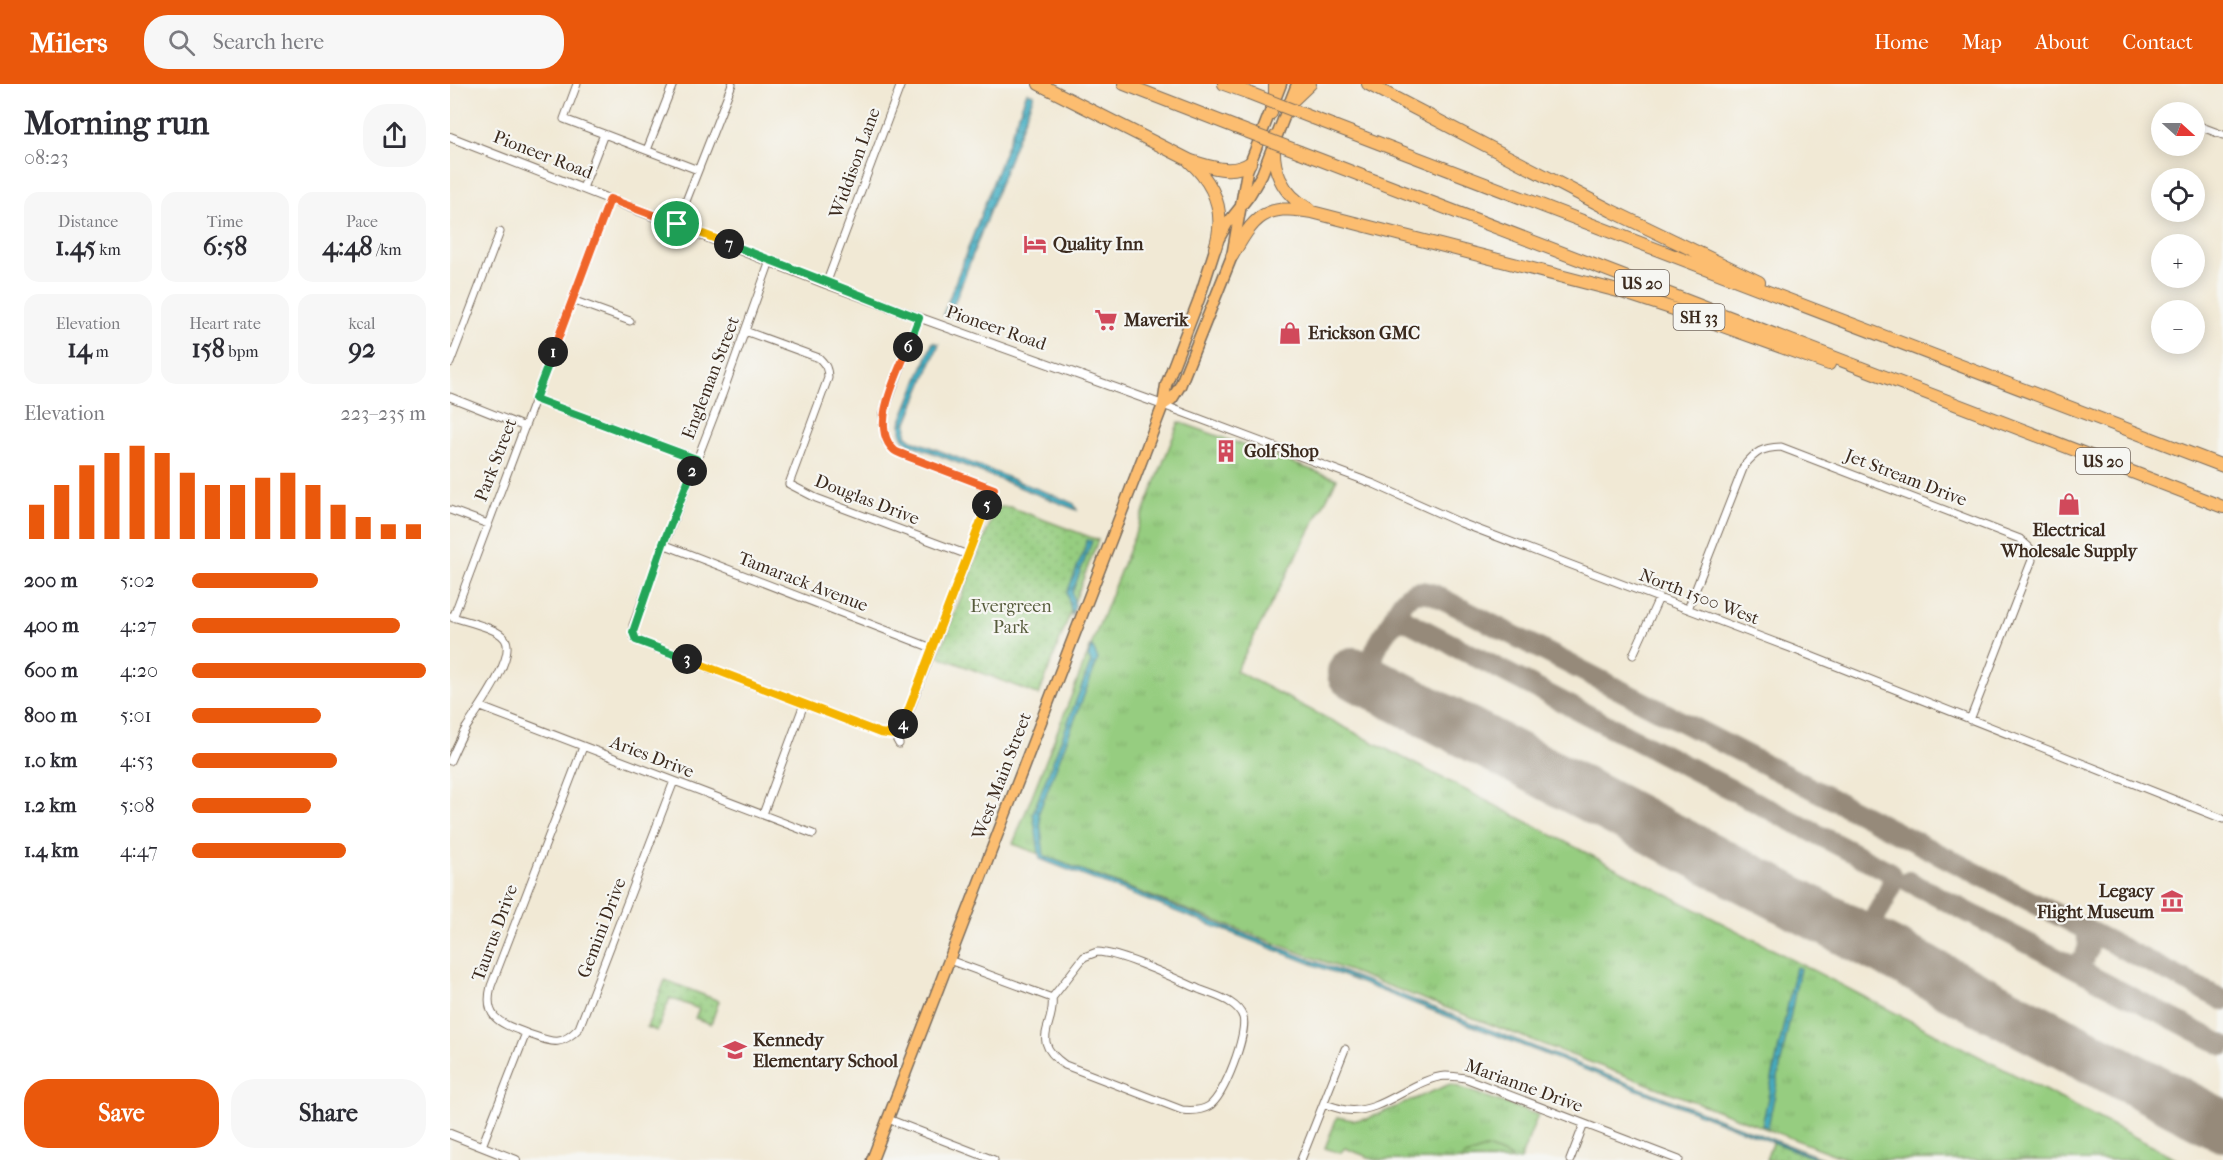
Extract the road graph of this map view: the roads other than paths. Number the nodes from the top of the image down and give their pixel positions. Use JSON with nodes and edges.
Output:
{"nodes":[{"id":1,"x":577,"y":84,"type":"edge"},
{"id":2,"x":673,"y":84,"type":"edge"},
{"id":3,"x":732,"y":84,"type":"edge"},
{"id":4,"x":901,"y":84,"type":"edge"},
{"id":5,"x":1039,"y":84,"type":"edge"},
{"id":6,"x":1124,"y":84,"type":"edge"},
{"id":7,"x":1224,"y":84,"type":"edge"},
{"id":8,"x":1275,"y":84,"type":"edge"},
{"id":9,"x":1281,"y":84,"type":"edge"},
{"id":10,"x":1297,"y":84,"type":"edge"},
{"id":11,"x":1310,"y":84,"type":"edge"},
{"id":12,"x":1368,"y":84,"type":"edge"},
{"id":13,"x":1288,"y":105,"type":"junction"},
{"id":14,"x":1271,"y":113,"type":"junction"},
{"id":15,"x":2205,"y":128,"type":"edge"},
{"id":16,"x":604,"y":134,"type":"junction"},
{"id":17,"x":2223,"y":135,"type":"edge"},
{"id":18,"x":450,"y":137,"type":"edge"},
{"id":19,"x":1275,"y":137,"type":"junction"},
{"id":20,"x":647,"y":150,"type":"junction"},
{"id":21,"x":1181,"y":155,"type":"junction"},
{"id":22,"x":1250,"y":163,"type":"junction"},
{"id":23,"x":698,"y":170,"type":"junction"},
{"id":24,"x":583,"y":188,"type":"junction"},
{"id":25,"x":610,"y":199,"type":"junction"},
{"id":26,"x":1241,"y":206,"type":"junction"},
{"id":27,"x":1322,"y":214,"type":"junction"},
{"id":28,"x":677,"y":224,"type":"junction"},
{"id":29,"x":500,"y":232,"type":"dead end"},
{"id":30,"x":1215,"y":248,"type":"junction"},
{"id":31,"x":1232,"y":256,"type":"junction"},
{"id":32,"x":770,"y":261,"type":"junction"},
{"id":33,"x":826,"y":284,"type":"junction"},
{"id":34,"x":572,"y":300,"type":"junction"},
{"id":35,"x":919,"y":318,"type":"junction"},
{"id":36,"x":1836,"y":319,"type":"junction"},
{"id":37,"x":630,"y":321,"type":"dead end"},
{"id":38,"x":745,"y":331,"type":"junction"},
{"id":39,"x":450,"y":363,"type":"edge"},
{"id":40,"x":450,"y":398,"type":"edge"},
{"id":41,"x":535,"y":399,"type":"junction"},
{"id":42,"x":1163,"y":405,"type":"junction"},
{"id":43,"x":1984,"y":415,"type":"junction"},
{"id":44,"x":525,"y":427,"type":"junction"},
{"id":45,"x":696,"y":459,"type":"junction"},
{"id":46,"x":2223,"y":466,"type":"edge"},
{"id":47,"x":2223,"y":507,"type":"edge"},
{"id":48,"x":450,"y":510,"type":"edge"},
{"id":49,"x":488,"y":525,"type":"junction"},
{"id":50,"x":663,"y":544,"type":"junction"},
{"id":51,"x":968,"y":555,"type":"junction"},
{"id":52,"x":1659,"y":598,"type":"junction"},
{"id":53,"x":1688,"y":609,"type":"junction"},
{"id":54,"x":452,"y":617,"type":"edge"},
{"id":55,"x":932,"y":648,"type":"junction"},
{"id":56,"x":1633,"y":655,"type":"dead end"},
{"id":57,"x":804,"y":704,"type":"junction"},
{"id":58,"x":481,"y":707,"type":"junction"},
{"id":59,"x":1970,"y":720,"type":"junction"},
{"id":60,"x":894,"y":735,"type":"junction"},
{"id":61,"x":899,"y":744,"type":"dead end"},
{"id":62,"x":583,"y":747,"type":"junction"},
{"id":63,"x":450,"y":761,"type":"edge"},
{"id":64,"x":674,"y":781,"type":"junction"},
{"id":65,"x":763,"y":814,"type":"junction"},
{"id":66,"x":2223,"y":819,"type":"edge"},
{"id":67,"x":813,"y":834,"type":"dead end"},
{"id":68,"x":949,"y":960,"type":"junction"},
{"id":69,"x":1052,"y":998,"type":"junction"},
{"id":70,"x":526,"y":1033,"type":"junction"},
{"id":71,"x":1345,"y":1049,"type":"dead end"},
{"id":72,"x":1324,"y":1104,"type":"junction"},
{"id":73,"x":888,"y":1119,"type":"junction"},
{"id":74,"x":1584,"y":1124,"type":"junction"},
{"id":75,"x":450,"y":1134,"type":"edge"},
{"id":76,"x":482,"y":1146,"type":"junction"},
{"id":77,"x":516,"y":1160,"type":"edge"},
{"id":78,"x":872,"y":1160,"type":"edge"},
{"id":79,"x":994,"y":1160,"type":"edge"},
{"id":80,"x":1301,"y":1160,"type":"edge"},
{"id":81,"x":1570,"y":1160,"type":"edge"},
{"id":82,"x":1677,"y":1160,"type":"edge"}],
"edges":[{"from":1,"to":16,"type":"street"},
{"from":2,"to":20,"type":"street"},
{"from":3,"to":23,"type":"street"},
{"from":4,"to":33,"type":"street","name":"Widdison Lane"},
{"from":5,"to":21,"type":"highway"},
{"from":6,"to":43,"type":"highway","number":"US 20","bridge":true},
{"from":7,"to":36,"type":"highway","number":"US 20","bridge":true},
{"from":8,"to":14,"type":"highway"},
{"from":9,"to":14,"type":"main road","name":"West Main Street"},
{"from":10,"to":13,"type":"main road","name":"West Main Street","number":"SH 33"},
{"from":11,"to":13,"type":"highway"},
{"from":12,"to":36,"type":"highway"},
{"from":13,"to":19,"type":"main road","name":"West Main Street","number":"SH 33"},
{"from":14,"to":22,"type":"main road","name":"West Main Street"},
{"from":15,"to":17,"type":"street"},
{"from":16,"to":20,"type":"street"},
{"from":16,"to":24,"type":"street"},
{"from":18,"to":24,"type":"street","name":"Pioneer Road"},
{"from":19,"to":26,"type":"main road","name":"West Main Street"},
{"from":19,"to":27,"type":"highway","number":"SH 33"},
{"from":20,"to":23,"type":"street"},
{"from":21,"to":22,"type":"highway"},
{"from":21,"to":30,"type":"highway"},
{"from":22,"to":26,"type":"main road","name":"West Main Street"},
{"from":23,"to":28,"type":"street"},
{"from":24,"to":25,"type":"street","name":"Pioneer Road"},
{"from":25,"to":28,"type":"street","name":"Pioneer Road"},
{"from":25,"to":34,"type":"street","name":"Park Street"},
{"from":26,"to":30,"type":"main road","name":"West Main Street"},
{"from":26,"to":31,"type":"main road","name":"West Main Street"},
{"from":27,"to":31,"type":"highway"},
{"from":27,"to":43,"type":"highway","number":"SH 33"},
{"from":28,"to":32,"type":"street","name":"Pioneer Road"},
{"from":29,"to":39,"type":"street"},
{"from":30,"to":42,"type":"main road","name":"West Main Street"},
{"from":31,"to":42,"type":"main road","name":"West Main Street"},
{"from":32,"to":33,"type":"street","name":"Pioneer Road"},
{"from":32,"to":38,"type":"street","name":"Engleman Street"},
{"from":33,"to":35,"type":"street","name":"Pioneer Road"},
{"from":34,"to":37,"type":"street"},
{"from":34,"to":41,"type":"street","name":"Park Street"},
{"from":35,"to":42,"type":"street","name":"Pioneer Road"},
{"from":35,"to":51,"type":"street"},
{"from":36,"to":46,"type":"highway","number":"US 20"},
{"from":38,"to":45,"type":"street","name":"Engleman Street"},
{"from":38,"to":51,"type":"street","name":"Douglas Drive"},
{"from":40,"to":44,"type":"street"},
{"from":41,"to":44,"type":"street","name":"Park Street"},
{"from":41,"to":45,"type":"street"},
{"from":42,"to":52,"type":"street","name":"North 1500 West"},
{"from":42,"to":68,"type":"main road","name":"West Main Street"},
{"from":43,"to":47,"type":"highway","number":"US 20"},
{"from":44,"to":49,"type":"street","name":"Park Street"},
{"from":45,"to":50,"type":"street","name":"Engleman Street"},
{"from":48,"to":49,"type":"street"},
{"from":49,"to":54,"type":"street","name":"Park Street"},
{"from":50,"to":55,"type":"street","name":"Tamarack Avenue"},
{"from":50,"to":57,"type":"street","name":"Engleman Street"},
{"from":51,"to":55,"type":"street"},
{"from":52,"to":53,"type":"street","name":"North 1500 West"},
{"from":52,"to":56,"type":"street"},
{"from":53,"to":59,"type":"street","name":"North 1500 West"},
{"from":53,"to":59,"type":"street","name":"Jet Stream Drive"},
{"from":54,"to":58,"type":"street","name":"Park Street"},
{"from":55,"to":60,"type":"street"},
{"from":57,"to":60,"type":"street"},
{"from":57,"to":65,"type":"street"},
{"from":58,"to":62,"type":"street","name":"Aries Drive"},
{"from":58,"to":63,"type":"street","name":"Park Street"},
{"from":59,"to":66,"type":"street","name":"North 1500 West"},
{"from":60,"to":61,"type":"street"},
{"from":62,"to":64,"type":"street","name":"Aries Drive"},
{"from":62,"to":70,"type":"street","name":"Taurus Drive"},
{"from":64,"to":65,"type":"street","name":"Aries Drive"},
{"from":64,"to":70,"type":"street","name":"Gemini Drive"},
{"from":65,"to":67,"type":"street","name":"Aries Drive"},
{"from":68,"to":69,"type":"street"},
{"from":68,"to":73,"type":"main road","name":"West Main Street"},
{"from":69,"to":69,"type":"street"},
{"from":70,"to":76,"type":"street"},
{"from":71,"to":72,"type":"street"},
{"from":72,"to":74,"type":"street","name":"Marianne Drive"},
{"from":72,"to":80,"type":"street"},
{"from":73,"to":78,"type":"main road","name":"West Main Street"},
{"from":73,"to":79,"type":"street"},
{"from":74,"to":81,"type":"street"},
{"from":74,"to":82,"type":"street","name":"Marianne Drive"},
{"from":75,"to":76,"type":"street"},
{"from":76,"to":77,"type":"street"}]}
